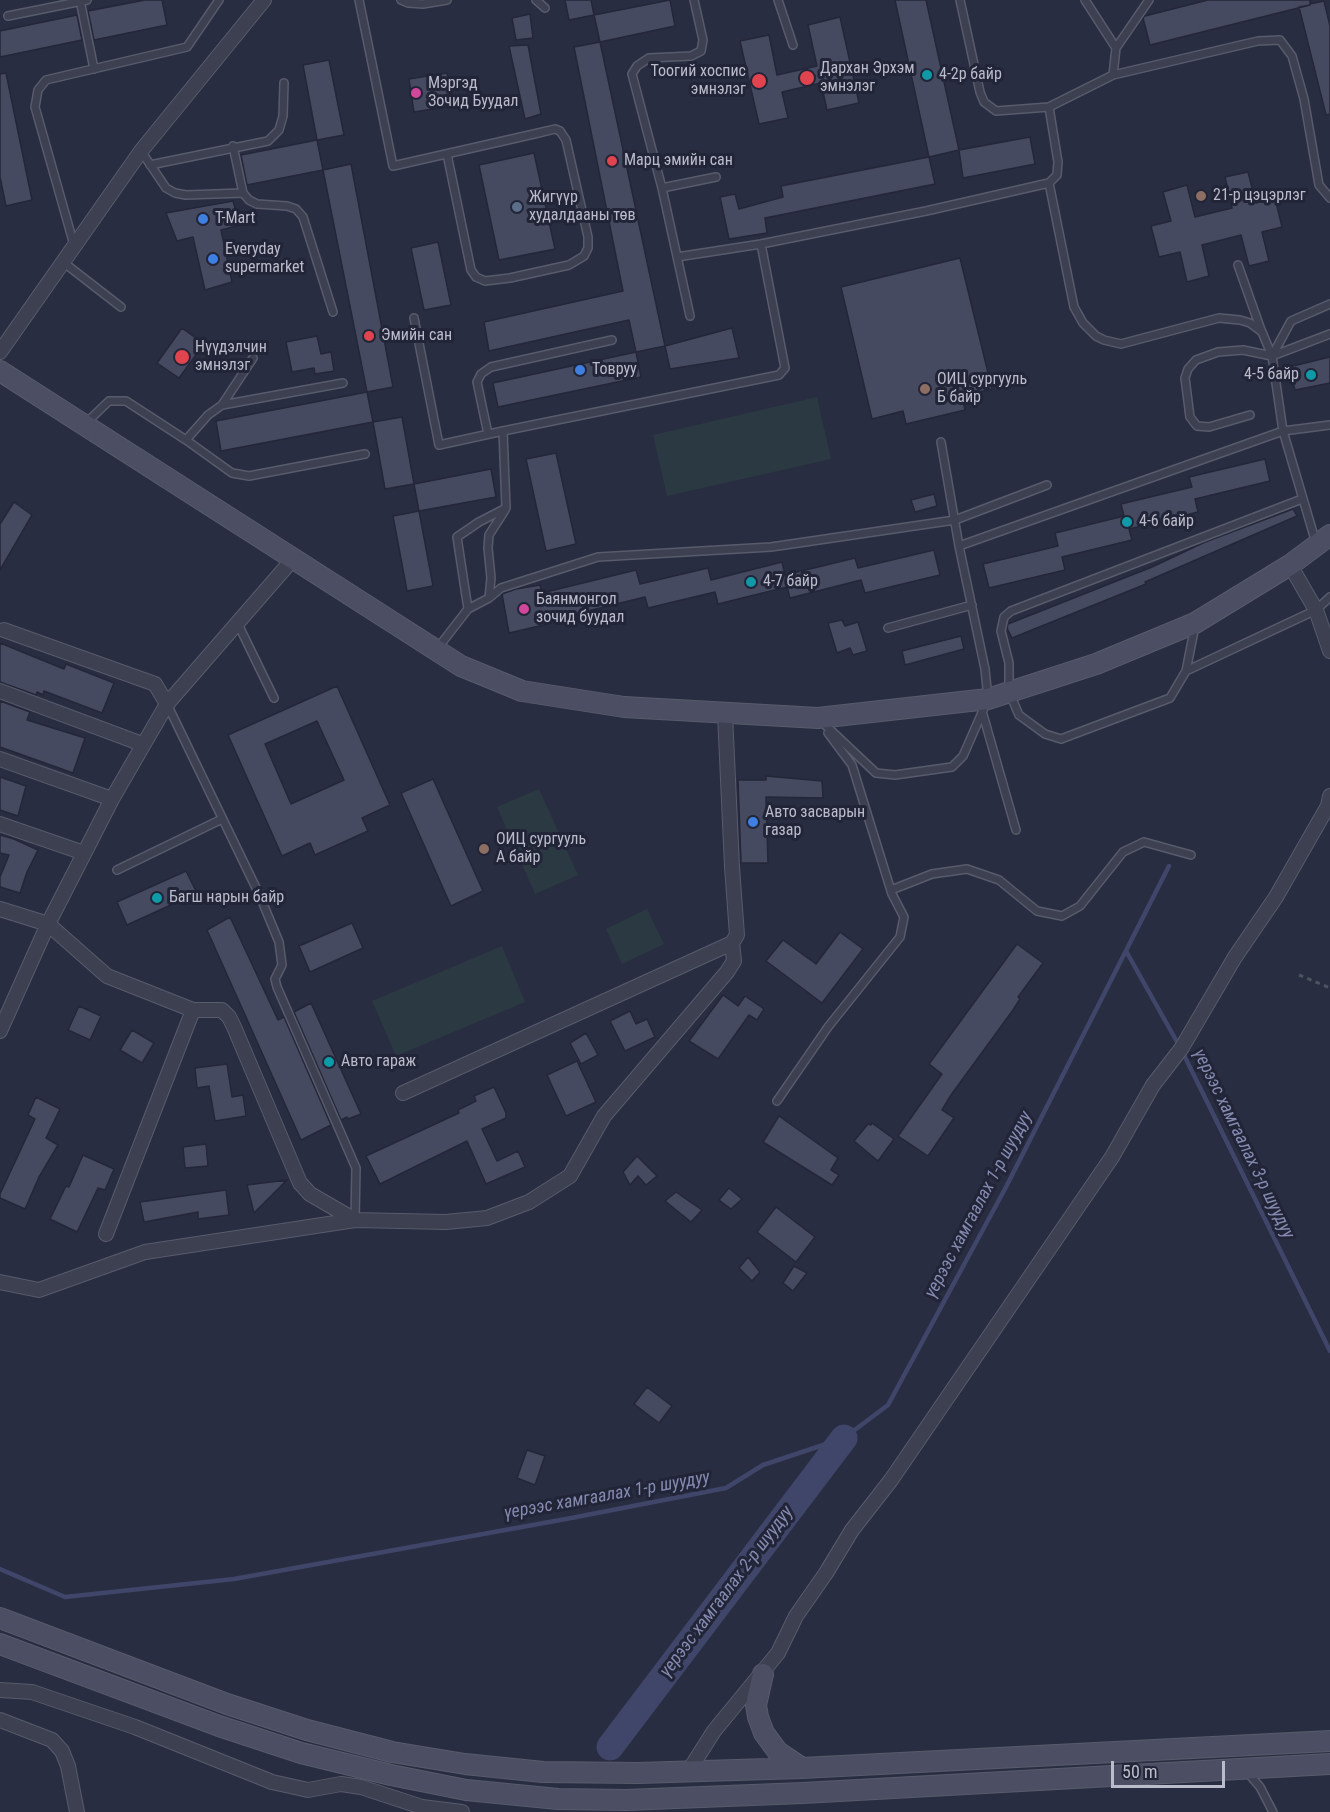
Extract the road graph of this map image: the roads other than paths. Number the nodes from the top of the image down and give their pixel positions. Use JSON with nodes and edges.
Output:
{"nodes":[{"id":1,"x":264,"y":0,"type":"edge"},
{"id":2,"x":359,"y":0,"type":"edge"},
{"id":3,"x":401,"y":0,"type":"edge"},
{"id":4,"x":447,"y":0,"type":"edge"},
{"id":5,"x":536,"y":0,"type":"edge"},
{"id":6,"x":694,"y":0,"type":"edge"},
{"id":7,"x":778,"y":0,"type":"edge"},
{"id":8,"x":960,"y":0,"type":"edge"},
{"id":9,"x":1085,"y":0,"type":"edge"},
{"id":10,"x":1149,"y":0,"type":"edge"},
{"id":11,"x":82,"y":1,"type":"edge"},
{"id":12,"x":218,"y":1,"type":"edge"},
{"id":13,"x":545,"y":8,"type":"dead end"},
{"id":14,"x":8,"y":16,"type":"dead end"},
{"id":15,"x":793,"y":45,"type":"dead end"},
{"id":16,"x":1116,"y":48,"type":"junction"},
{"id":17,"x":94,"y":69,"type":"junction"},
{"id":18,"x":1113,"y":75,"type":"junction"},
{"id":19,"x":285,"y":83,"type":"dead end"},
{"id":20,"x":1048,"y":107,"type":"junction"},
{"id":21,"x":233,"y":146,"type":"junction"},
{"id":22,"x":141,"y":151,"type":"junction"},
{"id":23,"x":447,"y":154,"type":"junction"},
{"id":24,"x":150,"y":165,"type":"junction"},
{"id":25,"x":716,"y":177,"type":"dead end"},
{"id":26,"x":1049,"y":183,"type":"junction"},
{"id":27,"x":662,"y":188,"type":"junction"},
{"id":28,"x":243,"y":194,"type":"junction"},
{"id":29,"x":1330,"y":198,"type":"edge"},
{"id":30,"x":761,"y":244,"type":"junction"},
{"id":31,"x":74,"y":246,"type":"junction"},
{"id":32,"x":677,"y":257,"type":"junction"},
{"id":33,"x":63,"y":262,"type":"junction"},
{"id":34,"x":1238,"y":265,"type":"dead end"},
{"id":35,"x":1330,"y":304,"type":"edge"},
{"id":36,"x":121,"y":307,"type":"dead end"},
{"id":37,"x":333,"y":312,"type":"dead end"},
{"id":38,"x":690,"y":316,"type":"dead end"},
{"id":39,"x":414,"y":318,"type":"dead end"},
{"id":40,"x":1262,"y":332,"type":"junction"},
{"id":41,"x":1330,"y":334,"type":"edge"},
{"id":42,"x":612,"y":340,"type":"dead end"},
{"id":43,"x":0,"y":352,"type":"edge"},
{"id":44,"x":1272,"y":356,"type":"junction"},
{"id":45,"x":253,"y":358,"type":"dead end"},
{"id":46,"x":0,"y":370,"type":"edge"},
{"id":47,"x":343,"y":383,"type":"dead end"},
{"id":48,"x":222,"y":405,"type":"junction"},
{"id":49,"x":1250,"y":415,"type":"dead end"},
{"id":50,"x":84,"y":425,"type":"junction"},
{"id":51,"x":1330,"y":425,"type":"edge"},
{"id":52,"x":503,"y":431,"type":"junction"},
{"id":53,"x":1283,"y":431,"type":"junction"},
{"id":54,"x":488,"y":434,"type":"junction"},
{"id":55,"x":186,"y":440,"type":"junction"},
{"id":56,"x":941,"y":442,"type":"dead end"},
{"id":57,"x":365,"y":454,"type":"dead end"},
{"id":58,"x":1047,"y":485,"type":"dead end"},
{"id":59,"x":1302,"y":499,"type":"junction"},
{"id":60,"x":506,"y":508,"type":"junction"},
{"id":61,"x":955,"y":520,"type":"junction"},
{"id":62,"x":1323,"y":540,"type":"edge"},
{"id":63,"x":959,"y":546,"type":"junction"},
{"id":64,"x":293,"y":559,"type":"junction"},
{"id":65,"x":1290,"y":565,"type":"junction"},
{"id":66,"x":1330,"y":597,"type":"edge"},
{"id":67,"x":489,"y":598,"type":"junction"},
{"id":68,"x":972,"y":605,"type":"junction"},
{"id":69,"x":468,"y":609,"type":"junction"},
{"id":70,"x":1316,"y":610,"type":"junction"},
{"id":71,"x":237,"y":622,"type":"junction"},
{"id":72,"x":1195,"y":624,"type":"junction"},
{"id":73,"x":888,"y":628,"type":"dead end"},
{"id":74,"x":4,"y":630,"type":"dead end"},
{"id":75,"x":436,"y":650,"type":"junction"},
{"id":76,"x":1330,"y":651,"type":"edge"},
{"id":77,"x":1186,"y":670,"type":"junction"},
{"id":78,"x":0,"y":691,"type":"edge"},
{"id":79,"x":1009,"y":692,"type":"junction"},
{"id":80,"x":274,"y":698,"type":"dead end"},
{"id":81,"x":167,"y":704,"type":"junction"},
{"id":82,"x":985,"y":705,"type":"junction"},
{"id":83,"x":725,"y":714,"type":"junction"},
{"id":84,"x":818,"y":718,"type":"junction"},
{"id":85,"x":142,"y":744,"type":"junction"},
{"id":86,"x":0,"y":759,"type":"edge"},
{"id":87,"x":1330,"y":796,"type":"edge"},
{"id":88,"x":112,"y":799,"type":"junction"},
{"id":89,"x":222,"y":819,"type":"junction"},
{"id":90,"x":0,"y":824,"type":"edge"},
{"id":91,"x":1016,"y":830,"type":"dead end"},
{"id":92,"x":84,"y":853,"type":"junction"},
{"id":93,"x":1191,"y":855,"type":"dead end"},
{"id":94,"x":117,"y":870,"type":"dead end"},
{"id":95,"x":891,"y":890,"type":"junction"},
{"id":96,"x":0,"y":909,"type":"edge"},
{"id":97,"x":48,"y":924,"type":"junction"},
{"id":98,"x":732,"y":943,"type":"junction"},
{"id":99,"x":193,"y":1010,"type":"junction"},
{"id":100,"x":0,"y":1031,"type":"edge"},
{"id":101,"x":403,"y":1093,"type":"dead end"},
{"id":102,"x":777,"y":1101,"type":"dead end"},
{"id":103,"x":355,"y":1220,"type":"junction"},
{"id":104,"x":106,"y":1234,"type":"dead end"},
{"id":105,"x":0,"y":1282,"type":"edge"},
{"id":106,"x":0,"y":1618,"type":"edge"},
{"id":107,"x":0,"y":1644,"type":"edge"},
{"id":108,"x":763,"y":1674,"type":"junction"},
{"id":109,"x":0,"y":1690,"type":"edge"},
{"id":110,"x":0,"y":1720,"type":"edge"},
{"id":111,"x":1330,"y":1741,"type":"edge"},
{"id":112,"x":1330,"y":1764,"type":"edge"},
{"id":113,"x":802,"y":1768,"type":"junction"},
{"id":114,"x":1245,"y":1768,"type":"junction"},
{"id":115,"x":688,"y":1772,"type":"junction"},
{"id":116,"x":673,"y":1805,"type":"edge"},
{"id":117,"x":553,"y":1806,"type":"edge"},
{"id":118,"x":77,"y":1812,"type":"edge"},
{"id":119,"x":462,"y":1812,"type":"edge"},
{"id":120,"x":585,"y":1812,"type":"edge"},
{"id":121,"x":1274,"y":1812,"type":"edge"}],
"edges":[{"from":1,"to":22,"type":"street"},
{"from":2,"to":23,"type":"lane"},
{"from":3,"to":4,"type":"lane"},
{"from":5,"to":13,"type":"lane"},
{"from":6,"to":27,"type":"lane"},
{"from":7,"to":15,"type":"lane"},
{"from":8,"to":20,"type":"lane"},
{"from":9,"to":16,"type":"lane"},
{"from":10,"to":16,"type":"lane"},
{"from":11,"to":14,"type":"lane"},
{"from":11,"to":17,"type":"lane"},
{"from":12,"to":17,"type":"lane"},
{"from":16,"to":18,"type":"lane"},
{"from":17,"to":31,"type":"lane"},
{"from":18,"to":20,"type":"lane"},
{"from":18,"to":29,"type":"lane"},
{"from":19,"to":21,"type":"lane"},
{"from":20,"to":26,"type":"lane"},
{"from":21,"to":24,"type":"lane"},
{"from":21,"to":28,"type":"lane"},
{"from":22,"to":24,"type":"lane"},
{"from":22,"to":31,"type":"street"},
{"from":23,"to":23,"type":"lane"},
{"from":24,"to":28,"type":"lane"},
{"from":25,"to":27,"type":"lane"},
{"from":26,"to":30,"type":"lane"},
{"from":26,"to":40,"type":"lane"},
{"from":27,"to":32,"type":"lane"},
{"from":28,"to":37,"type":"lane"},
{"from":30,"to":32,"type":"lane"},
{"from":30,"to":52,"type":"lane"},
{"from":31,"to":33,"type":"street"},
{"from":32,"to":38,"type":"lane"},
{"from":33,"to":36,"type":"lane"},
{"from":33,"to":43,"type":"street"},
{"from":34,"to":40,"type":"lane"},
{"from":35,"to":44,"type":"lane"},
{"from":39,"to":54,"type":"lane"},
{"from":40,"to":44,"type":"lane"},
{"from":41,"to":44,"type":"lane"},
{"from":42,"to":54,"type":"lane"},
{"from":44,"to":49,"type":"lane"},
{"from":44,"to":53,"type":"lane"},
{"from":45,"to":48,"type":"lane"},
{"from":46,"to":50,"type":"street"},
{"from":47,"to":48,"type":"lane"},
{"from":48,"to":55,"type":"lane"},
{"from":50,"to":55,"type":"lane"},
{"from":50,"to":64,"type":"street"},
{"from":51,"to":53,"type":"lane"},
{"from":52,"to":54,"type":"lane"},
{"from":52,"to":60,"type":"lane"},
{"from":53,"to":59,"type":"lane"},
{"from":53,"to":63,"type":"lane"},
{"from":55,"to":57,"type":"lane"},
{"from":56,"to":61,"type":"lane"},
{"from":58,"to":61,"type":"lane"},
{"from":59,"to":62,"type":"lane"},
{"from":59,"to":79,"type":"lane"},
{"from":60,"to":67,"type":"lane"},
{"from":60,"to":69,"type":"lane"},
{"from":61,"to":63,"type":"lane"},
{"from":61,"to":67,"type":"lane"},
{"from":62,"to":65,"type":"street"},
{"from":63,"to":68,"type":"lane"},
{"from":64,"to":71,"type":"street"},
{"from":64,"to":75,"type":"street"},
{"from":65,"to":70,"type":"street"},
{"from":65,"to":72,"type":"street"},
{"from":66,"to":70,"type":"lane"},
{"from":67,"to":69,"type":"lane"},
{"from":68,"to":73,"type":"lane"},
{"from":68,"to":82,"type":"lane"},
{"from":69,"to":75,"type":"lane"},
{"from":70,"to":76,"type":"street"},
{"from":70,"to":77,"type":"lane"},
{"from":71,"to":80,"type":"lane"},
{"from":71,"to":81,"type":"street"},
{"from":72,"to":77,"type":"lane"},
{"from":72,"to":79,"type":"street"},
{"from":74,"to":81,"type":"street"},
{"from":75,"to":83,"type":"street"},
{"from":77,"to":79,"type":"lane"},
{"from":78,"to":85,"type":"street"},
{"from":79,"to":82,"type":"street"},
{"from":81,"to":85,"type":"street"},
{"from":81,"to":89,"type":"lane"},
{"from":82,"to":84,"type":"street"},
{"from":82,"to":84,"type":"lane"},
{"from":82,"to":91,"type":"lane"},
{"from":83,"to":84,"type":"street"},
{"from":83,"to":98,"type":"street"},
{"from":84,"to":95,"type":"lane"},
{"from":85,"to":88,"type":"street"},
{"from":86,"to":88,"type":"street"},
{"from":87,"to":108,"type":"street"},
{"from":88,"to":92,"type":"street"},
{"from":89,"to":94,"type":"lane"},
{"from":89,"to":103,"type":"lane"},
{"from":90,"to":92,"type":"street"},
{"from":92,"to":97,"type":"street"},
{"from":93,"to":95,"type":"lane"},
{"from":95,"to":102,"type":"lane"},
{"from":96,"to":97,"type":"street"},
{"from":97,"to":99,"type":"street"},
{"from":97,"to":100,"type":"street"},
{"from":98,"to":101,"type":"street"},
{"from":98,"to":103,"type":"street"},
{"from":99,"to":103,"type":"street"},
{"from":99,"to":104,"type":"street"},
{"from":103,"to":105,"type":"street"},
{"from":106,"to":115,"type":"street"},
{"from":107,"to":117,"type":"street"},
{"from":108,"to":113,"type":"street"},
{"from":108,"to":115,"type":"street"},
{"from":109,"to":119,"type":"street"},
{"from":110,"to":118,"type":"street"},
{"from":111,"to":113,"type":"street"},
{"from":112,"to":114,"type":"street"},
{"from":113,"to":115,"type":"street"},
{"from":114,"to":116,"type":"street"},
{"from":114,"to":121,"type":"lane"},
{"from":115,"to":116,"type":"street"},
{"from":116,"to":117,"type":"street"},
{"from":117,"to":120,"type":"street"}]}
